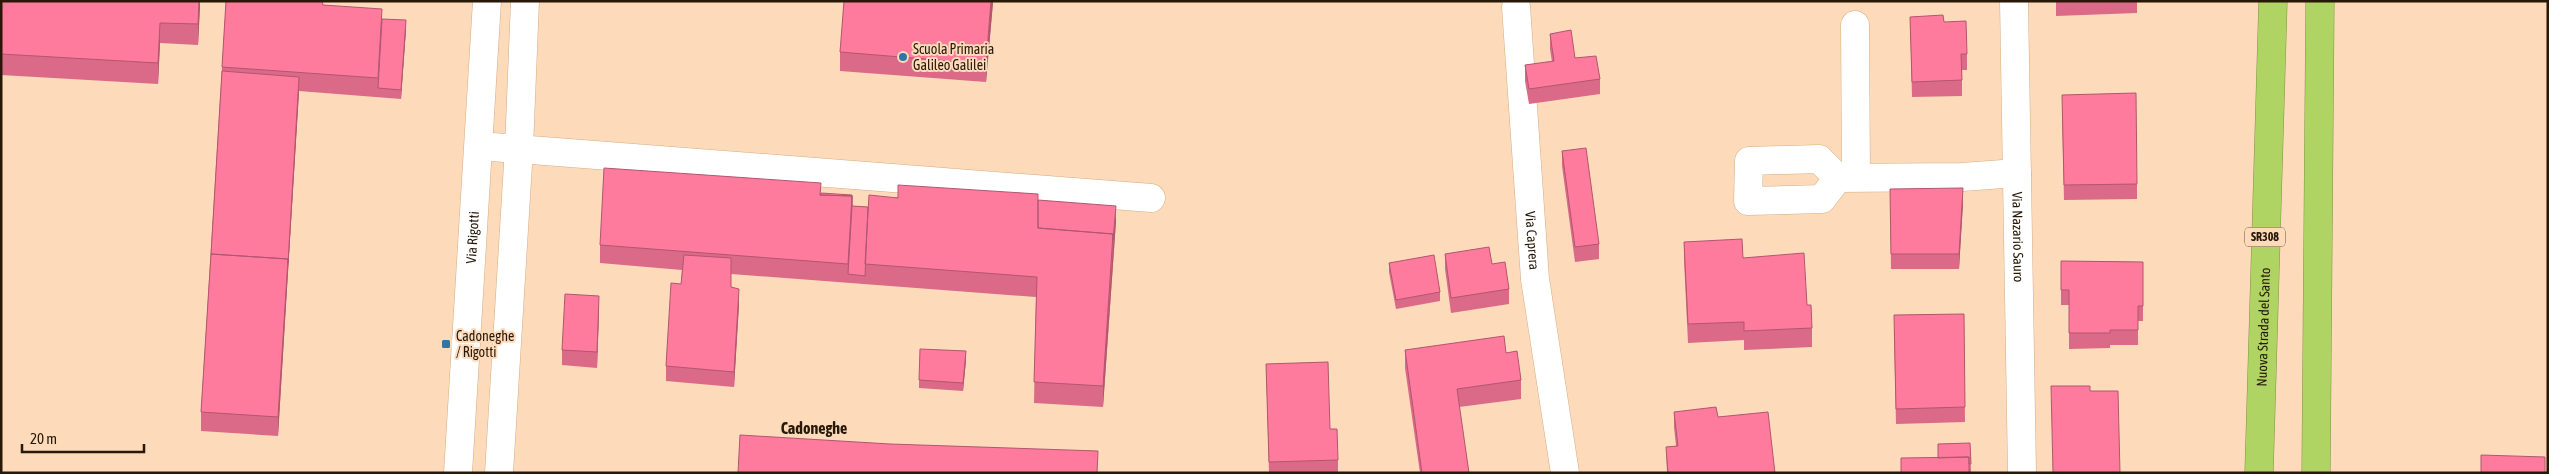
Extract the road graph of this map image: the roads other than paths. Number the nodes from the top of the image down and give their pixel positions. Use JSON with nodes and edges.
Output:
{"nodes":[{"id":1,"x":487,"y":1,"type":"edge"},
{"id":2,"x":525,"y":1,"type":"edge"},
{"id":3,"x":2014,"y":1,"type":"edge"},
{"id":4,"x":2272,"y":1,"type":"edge"},
{"id":5,"x":2320,"y":1,"type":"edge"},
{"id":6,"x":1516,"y":7,"type":"dead end"},
{"id":7,"x":1855,"y":25,"type":"dead end"},
{"id":8,"x":478,"y":146,"type":"junction"},
{"id":9,"x":519,"y":148,"type":"junction"},
{"id":10,"x":2017,"y":173,"type":"junction"},
{"id":11,"x":1151,"y":198,"type":"dead end"},
{"id":12,"x":458,"y":473,"type":"edge"},
{"id":13,"x":499,"y":473,"type":"edge"},
{"id":14,"x":1565,"y":473,"type":"edge"},
{"id":15,"x":2022,"y":473,"type":"edge"},
{"id":16,"x":2259,"y":473,"type":"edge"},
{"id":17,"x":2316,"y":473,"type":"edge"}],
"edges":[{"from":1,"to":8,"type":"street","name":"Via Rigotti"},
{"from":2,"to":9,"type":"street"},
{"from":3,"to":10,"type":"street","name":"Via Nazario Sauro"},
{"from":4,"to":16,"type":"highway","name":"Nuova Strada del Santo","number":"SR308"},
{"from":5,"to":17,"type":"highway"},
{"from":6,"to":14,"type":"street","name":"Via Caprera"},
{"from":7,"to":10,"type":"street"},
{"from":8,"to":9,"type":"street"},
{"from":8,"to":12,"type":"street","name":"Via Rigotti"},
{"from":9,"to":11,"type":"street"},
{"from":9,"to":13,"type":"street"},
{"from":10,"to":15,"type":"street","name":"Via Nazario Sauro"}]}
